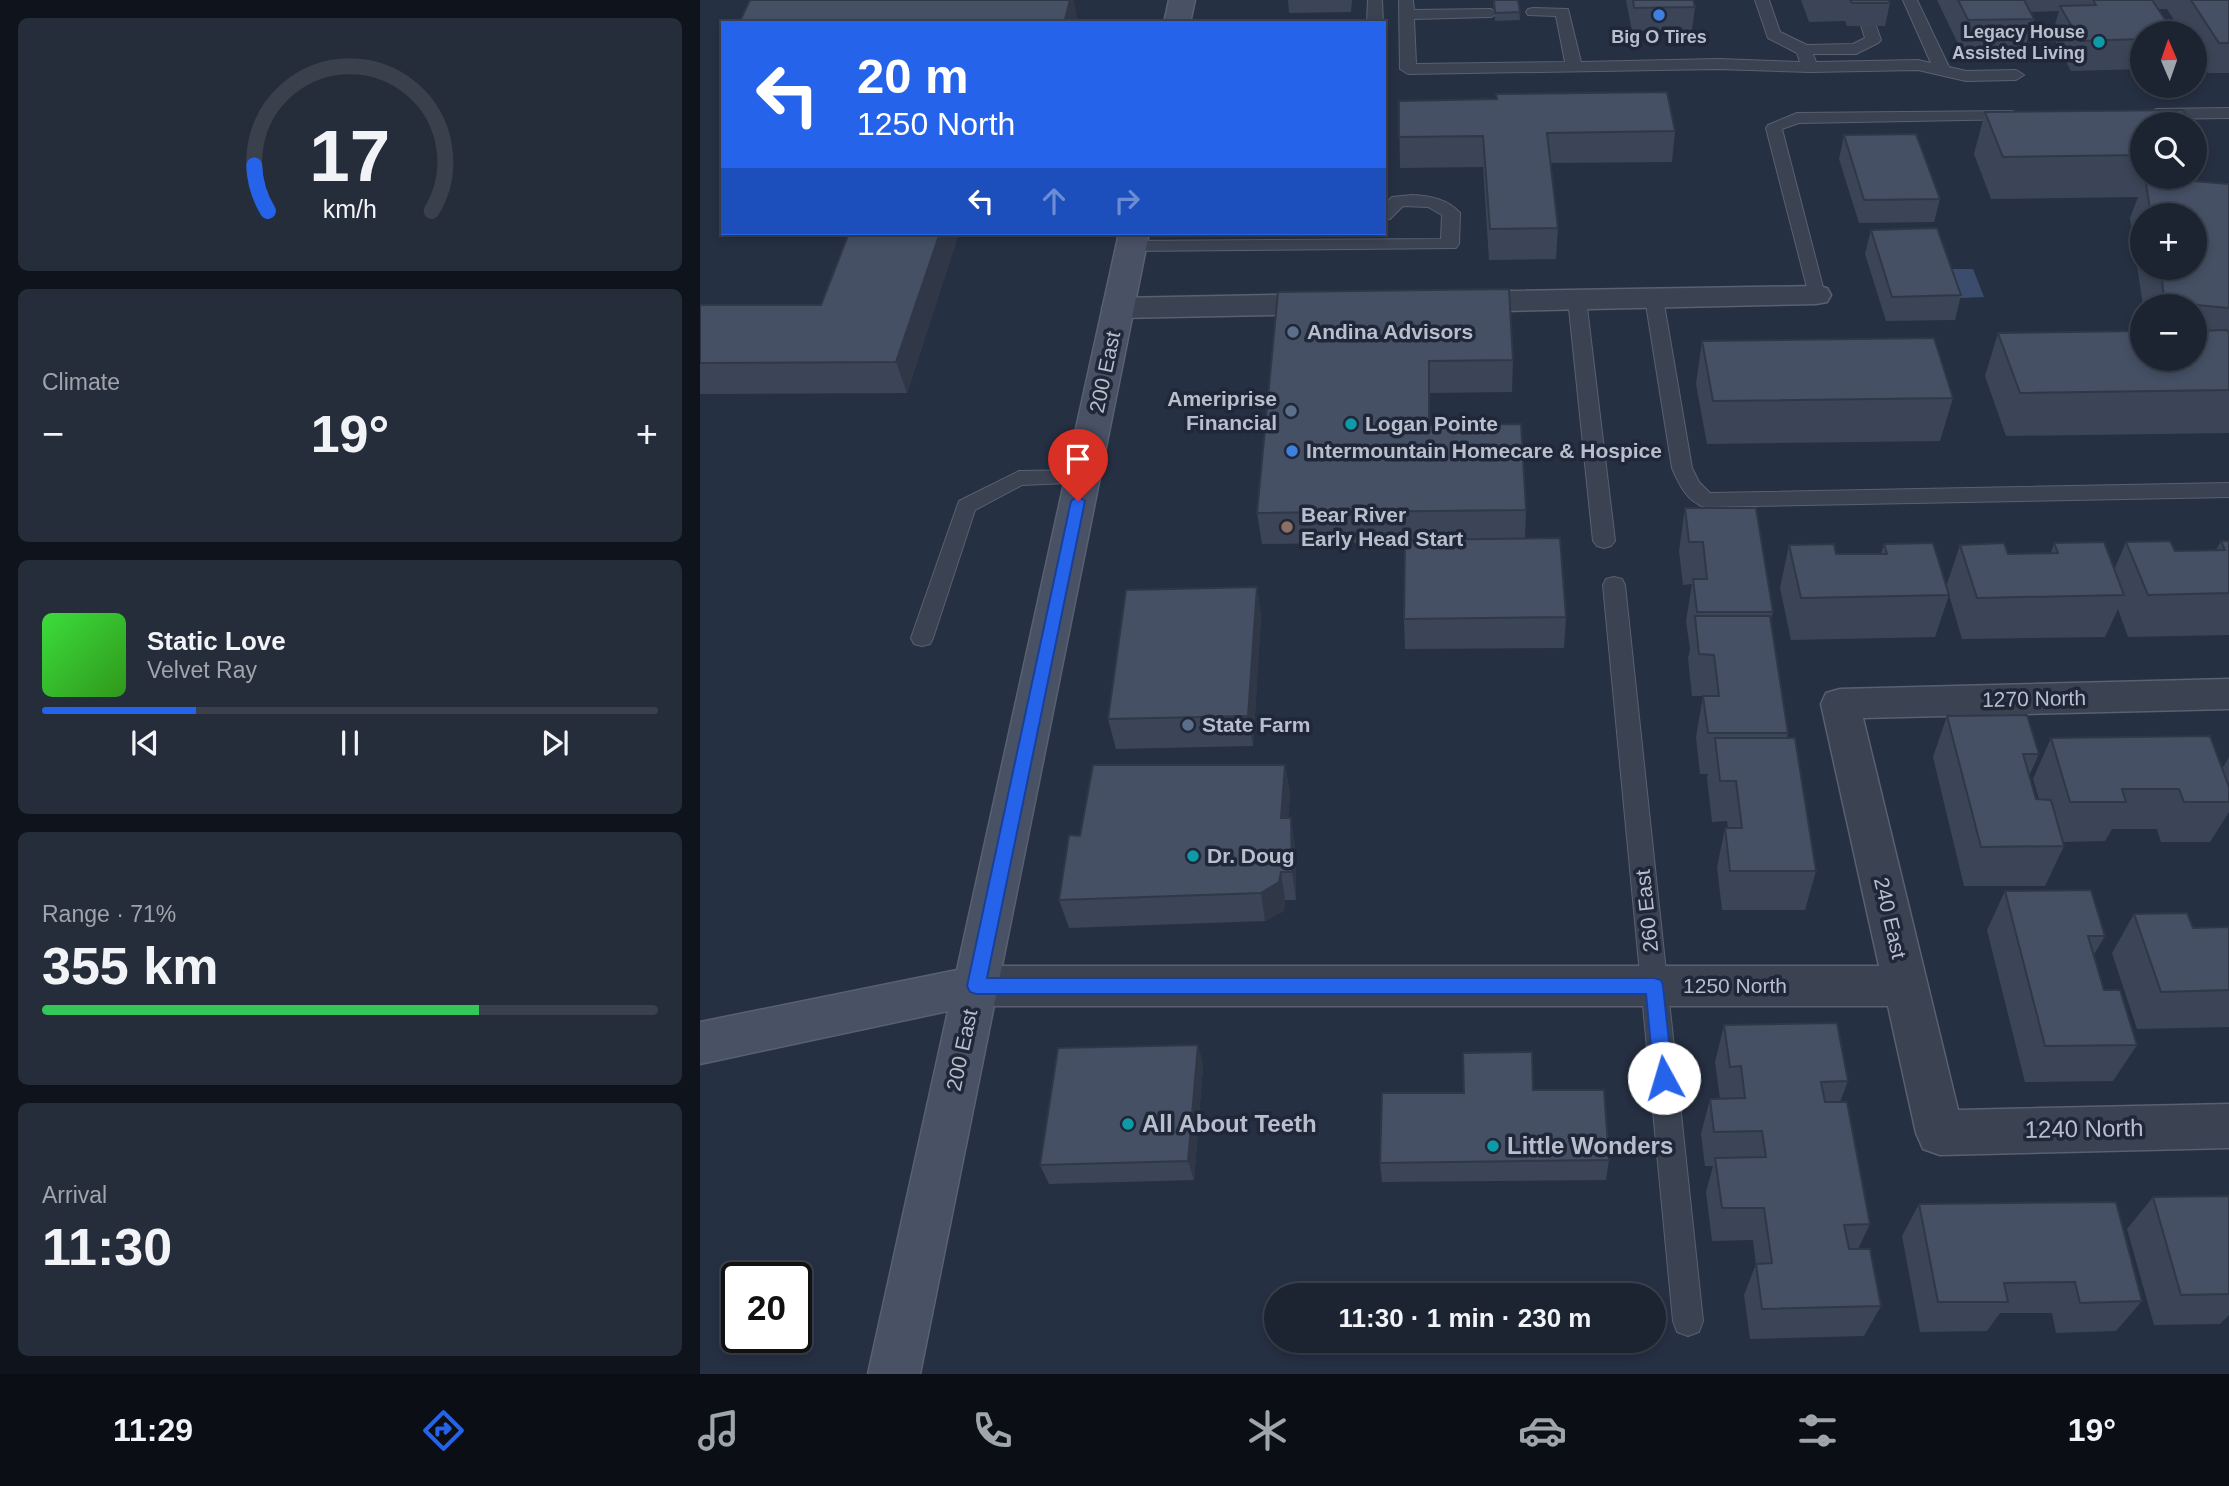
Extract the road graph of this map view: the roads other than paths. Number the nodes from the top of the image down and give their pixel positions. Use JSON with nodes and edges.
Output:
{"nodes":[{"id":1,"x":1182,"y":0,"type":"edge"},
{"id":2,"x":1375,"y":0,"type":"edge"},
{"id":3,"x":1762,"y":0,"type":"edge"},
{"id":4,"x":1860,"y":0,"type":"edge"},
{"id":5,"x":1910,"y":0,"type":"edge"},
{"id":6,"x":1406,"y":8,"type":"edge"},
{"id":7,"x":1533,"y":12,"type":"dead end"},
{"id":8,"x":1492,"y":13,"type":"edge"},
{"id":9,"x":1177,"y":21,"type":"edge"},
{"id":10,"x":1375,"y":21,"type":"edge"},
{"id":11,"x":1804,"y":50,"type":"junction"},
{"id":12,"x":1574,"y":66,"type":"junction"},
{"id":13,"x":1810,"y":67,"type":"junction"},
{"id":14,"x":1943,"y":72,"type":"junction"},
{"id":15,"x":2016,"y":75,"type":"dead end"},
{"id":16,"x":2207,"y":113,"type":"edge"},
{"id":17,"x":2229,"y":113,"type":"edge"},
{"id":18,"x":2034,"y":115,"type":"edge"},
{"id":19,"x":1386,"y":213,"type":"edge"},
{"id":20,"x":1382,"y":238,"type":"edge"},
{"id":21,"x":1132,"y":239,"type":"edge"},
{"id":22,"x":1816,"y":295,"type":"joint"},
{"id":23,"x":1654,"y":298,"type":"junction"},
{"id":24,"x":1577,"y":299,"type":"junction"},
{"id":25,"x":1423,"y":302,"type":"edge"},
{"id":26,"x":1353,"y":304,"type":"edge"},
{"id":27,"x":1118,"y":308,"type":"junction"},
{"id":28,"x":1083,"y":477,"type":"junction"},
{"id":29,"x":2229,"y":490,"type":"edge"},
{"id":30,"x":1604,"y":541,"type":"dead end"},
{"id":31,"x":1614,"y":585,"type":"dead end"},
{"id":32,"x":922,"y":638,"type":"dead end"},
{"id":33,"x":2229,"y":694,"type":"edge"},
{"id":34,"x":1840,"y":704,"type":"joint"},
{"id":35,"x":976,"y":986,"type":"junction"},
{"id":36,"x":1654,"y":986,"type":"junction"},
{"id":37,"x":1906,"y":986,"type":"junction"},
{"id":38,"x":700,"y":1042,"type":"edge"},
{"id":39,"x":2229,"y":1126,"type":"edge"},
{"id":40,"x":1940,"y":1133,"type":"joint"},
{"id":41,"x":1688,"y":1321,"type":"dead end"},
{"id":42,"x":894,"y":1374,"type":"edge"}],
"edges":[{"from":1,"to":9,"type":"main road"},
{"from":2,"to":10,"type":"lane"},
{"from":3,"to":11,"type":"lane"},
{"from":4,"to":11,"type":"lane"},
{"from":5,"to":14,"type":"lane"},
{"from":6,"to":8,"type":"lane"},
{"from":6,"to":12,"type":"lane"},
{"from":7,"to":12,"type":"lane"},
{"from":11,"to":13,"type":"lane"},
{"from":12,"to":13,"type":"lane"},
{"from":13,"to":14,"type":"lane"},
{"from":14,"to":15,"type":"lane"},
{"from":16,"to":17,"type":"lane"},
{"from":18,"to":22,"type":"lane"},
{"from":19,"to":20,"type":"lane"},
{"from":20,"to":21,"type":"lane"},
{"from":21,"to":27,"type":"main road","name":"200 East"},
{"from":22,"to":23,"type":"street"},
{"from":23,"to":24,"type":"street"},
{"from":23,"to":29,"type":"lane"},
{"from":24,"to":25,"type":"street"},
{"from":24,"to":30,"type":"lane"},
{"from":26,"to":27,"type":"street"},
{"from":27,"to":28,"type":"main road","name":"200 East"},
{"from":28,"to":32,"type":"lane"},
{"from":28,"to":35,"type":"main road","name":"200 East"},
{"from":31,"to":36,"type":"lane","name":"260 East"},
{"from":33,"to":34,"type":"street","name":"1270 North"},
{"from":34,"to":37,"type":"street","name":"240 East"},
{"from":35,"to":36,"type":"street","name":"1250 North"},
{"from":35,"to":38,"type":"main road"},
{"from":35,"to":42,"type":"main road","name":"200 East"},
{"from":36,"to":37,"type":"street","name":"1250 North"},
{"from":36,"to":41,"type":"lane","name":"260 East"},
{"from":37,"to":40,"type":"street","name":"240 East"},
{"from":39,"to":40,"type":"street","name":"1240 North"}]}
